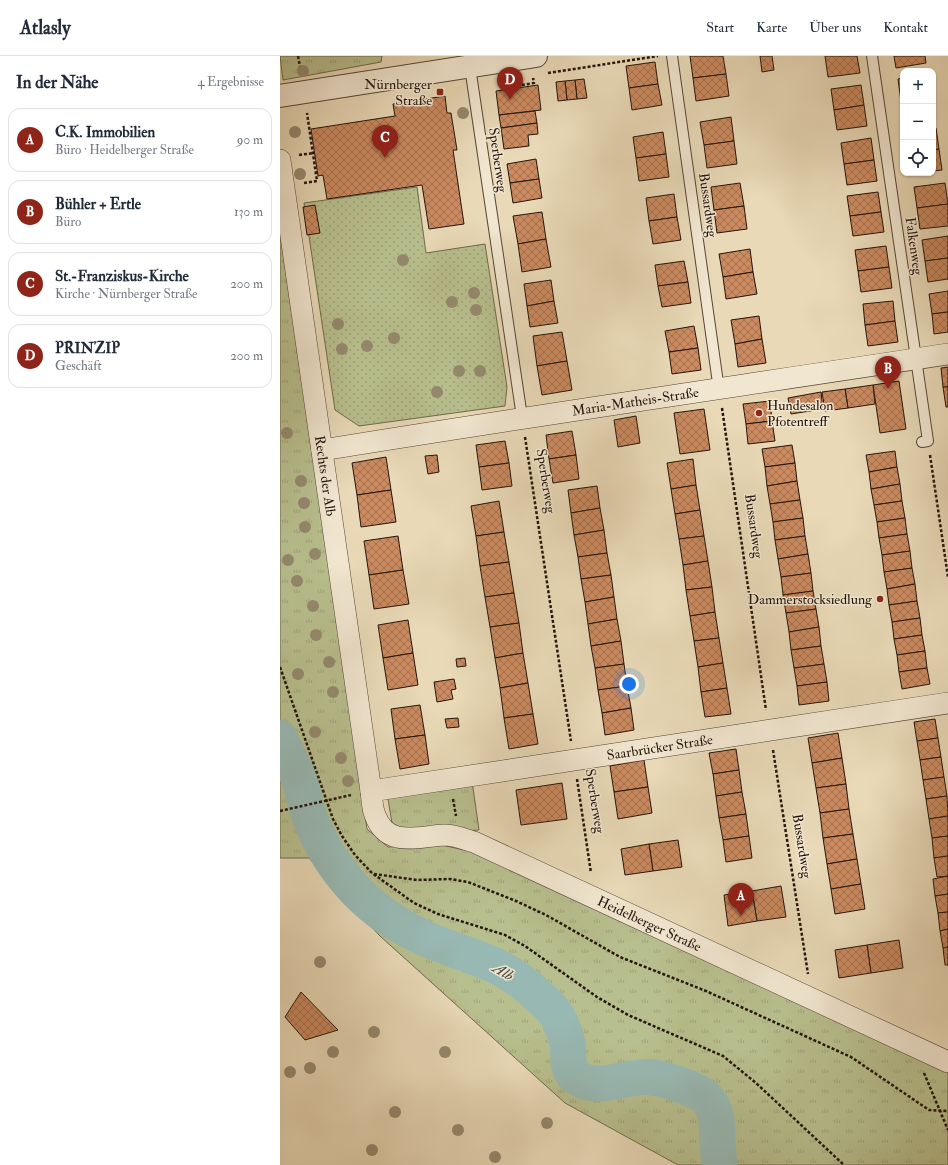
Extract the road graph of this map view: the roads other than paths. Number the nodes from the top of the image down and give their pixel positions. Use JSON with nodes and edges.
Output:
{"nodes":[{"id":1,"x":672,"y":56,"type":"edge"},
{"id":2,"x":872,"y":56,"type":"edge"},
{"id":3,"x":534,"y":66,"type":"edge"},
{"id":4,"x":470,"y":67,"type":"junction"},
{"id":5,"x":280,"y":96,"type":"edge"},
{"id":6,"x":280,"y":160,"type":"edge"},
{"id":7,"x":948,"y":354,"type":"edge"},
{"id":8,"x":916,"y":359,"type":"junction"},
{"id":9,"x":720,"y":390,"type":"junction"},
{"id":10,"x":522,"y":417,"type":"junction"},
{"id":11,"x":925,"y":441,"type":"road end"},
{"id":12,"x":322,"y":450,"type":"junction"},
{"id":13,"x":948,"y":703,"type":"edge"},
{"id":14,"x":371,"y":791,"type":"junction"},
{"id":15,"x":941,"y":1059,"type":"edge"}],
"edges":[{"from":1,"to":9,"type":"lane","name":"Bussardweg"},
{"from":2,"to":8,"type":"lane","name":"Falkenweg"},
{"from":3,"to":4,"type":"street"},
{"from":4,"to":5,"type":"street"},
{"from":4,"to":10,"type":"lane","name":"Sperberweg"},
{"from":6,"to":12,"type":"street","name":"Rechts der Alb"},
{"from":7,"to":8,"type":"street","name":"Maria-Matheis-Straße"},
{"from":8,"to":9,"type":"street","name":"Maria-Matheis-Straße"},
{"from":8,"to":11,"type":"lane","name":"Falkenweg"},
{"from":9,"to":10,"type":"street","name":"Maria-Matheis-Straße"},
{"from":10,"to":12,"type":"street","name":"Maria-Matheis-Straße"},
{"from":12,"to":14,"type":"street","name":"Rechts der Alb"},
{"from":13,"to":14,"type":"street","name":"Saarbrücker Straße"},
{"from":14,"to":15,"type":"street","name":"Heidelberger Straße"}]}
